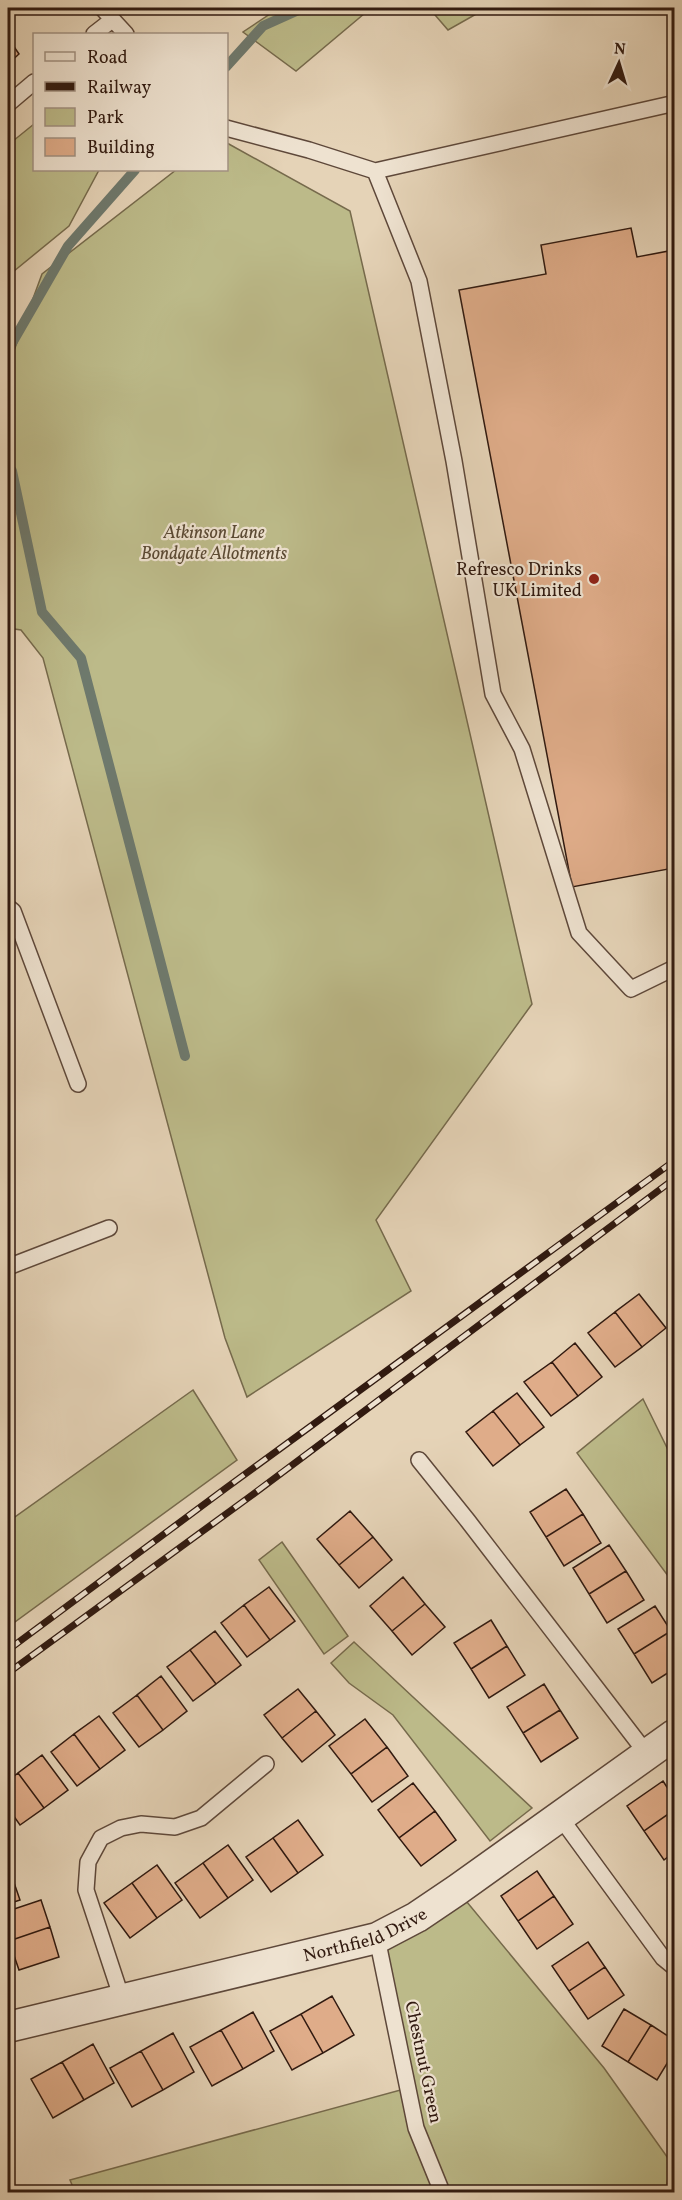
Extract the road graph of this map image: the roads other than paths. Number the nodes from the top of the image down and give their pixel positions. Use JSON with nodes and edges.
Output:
{"nodes":[{"id":1,"x":102,"y":8,"type":"edge"},
{"id":2,"x":112,"y":20,"type":"junction"},
{"id":3,"x":95,"y":33,"type":"edge"},
{"id":4,"x":125,"y":33,"type":"edge"},
{"id":5,"x":33,"y":83,"type":"edge"},
{"id":6,"x":8,"y":104,"type":"edge"},
{"id":7,"x":671,"y":104,"type":"dead end"},
{"id":8,"x":228,"y":129,"type":"edge"},
{"id":9,"x":375,"y":171,"type":"junction"},
{"id":10,"x":8,"y":907,"type":"edge"},
{"id":11,"x":675,"y":968,"type":"edge"},
{"id":12,"x":78,"y":1084,"type":"dead end"},
{"id":13,"x":109,"y":1228,"type":"dead end"},
{"id":14,"x":8,"y":1267,"type":"edge"},
{"id":15,"x":419,"y":1460,"type":"dead end"},
{"id":16,"x":675,"y":1735,"type":"edge"},
{"id":17,"x":647,"y":1754,"type":"junction"},
{"id":18,"x":266,"y":1764,"type":"dead end"},
{"id":19,"x":560,"y":1817,"type":"junction"},
{"id":20,"x":377,"y":1938,"type":"junction"},
{"id":21,"x":675,"y":1967,"type":"edge"},
{"id":22,"x":122,"y":1999,"type":"junction"},
{"id":23,"x":8,"y":2027,"type":"edge"},
{"id":24,"x":442,"y":2193,"type":"edge"}],
"edges":[{"from":1,"to":2,"type":"lane"},
{"from":2,"to":3,"type":"lane"},
{"from":2,"to":4,"type":"lane"},
{"from":5,"to":6,"type":"lane"},
{"from":7,"to":9,"type":"lane"},
{"from":8,"to":9,"type":"lane"},
{"from":9,"to":11,"type":"lane"},
{"from":10,"to":12,"type":"lane"},
{"from":13,"to":14,"type":"lane"},
{"from":15,"to":17,"type":"lane"},
{"from":16,"to":17,"type":"street","name":"Northfield Drive"},
{"from":17,"to":19,"type":"street","name":"Northfield Drive"},
{"from":18,"to":22,"type":"lane"},
{"from":19,"to":20,"type":"street","name":"Northfield Drive"},
{"from":19,"to":21,"type":"lane"},
{"from":20,"to":22,"type":"street","name":"Northfield Drive"},
{"from":20,"to":24,"type":"lane","name":"Chestnut Green"},
{"from":22,"to":23,"type":"street","name":"Northfield Drive"}]}
